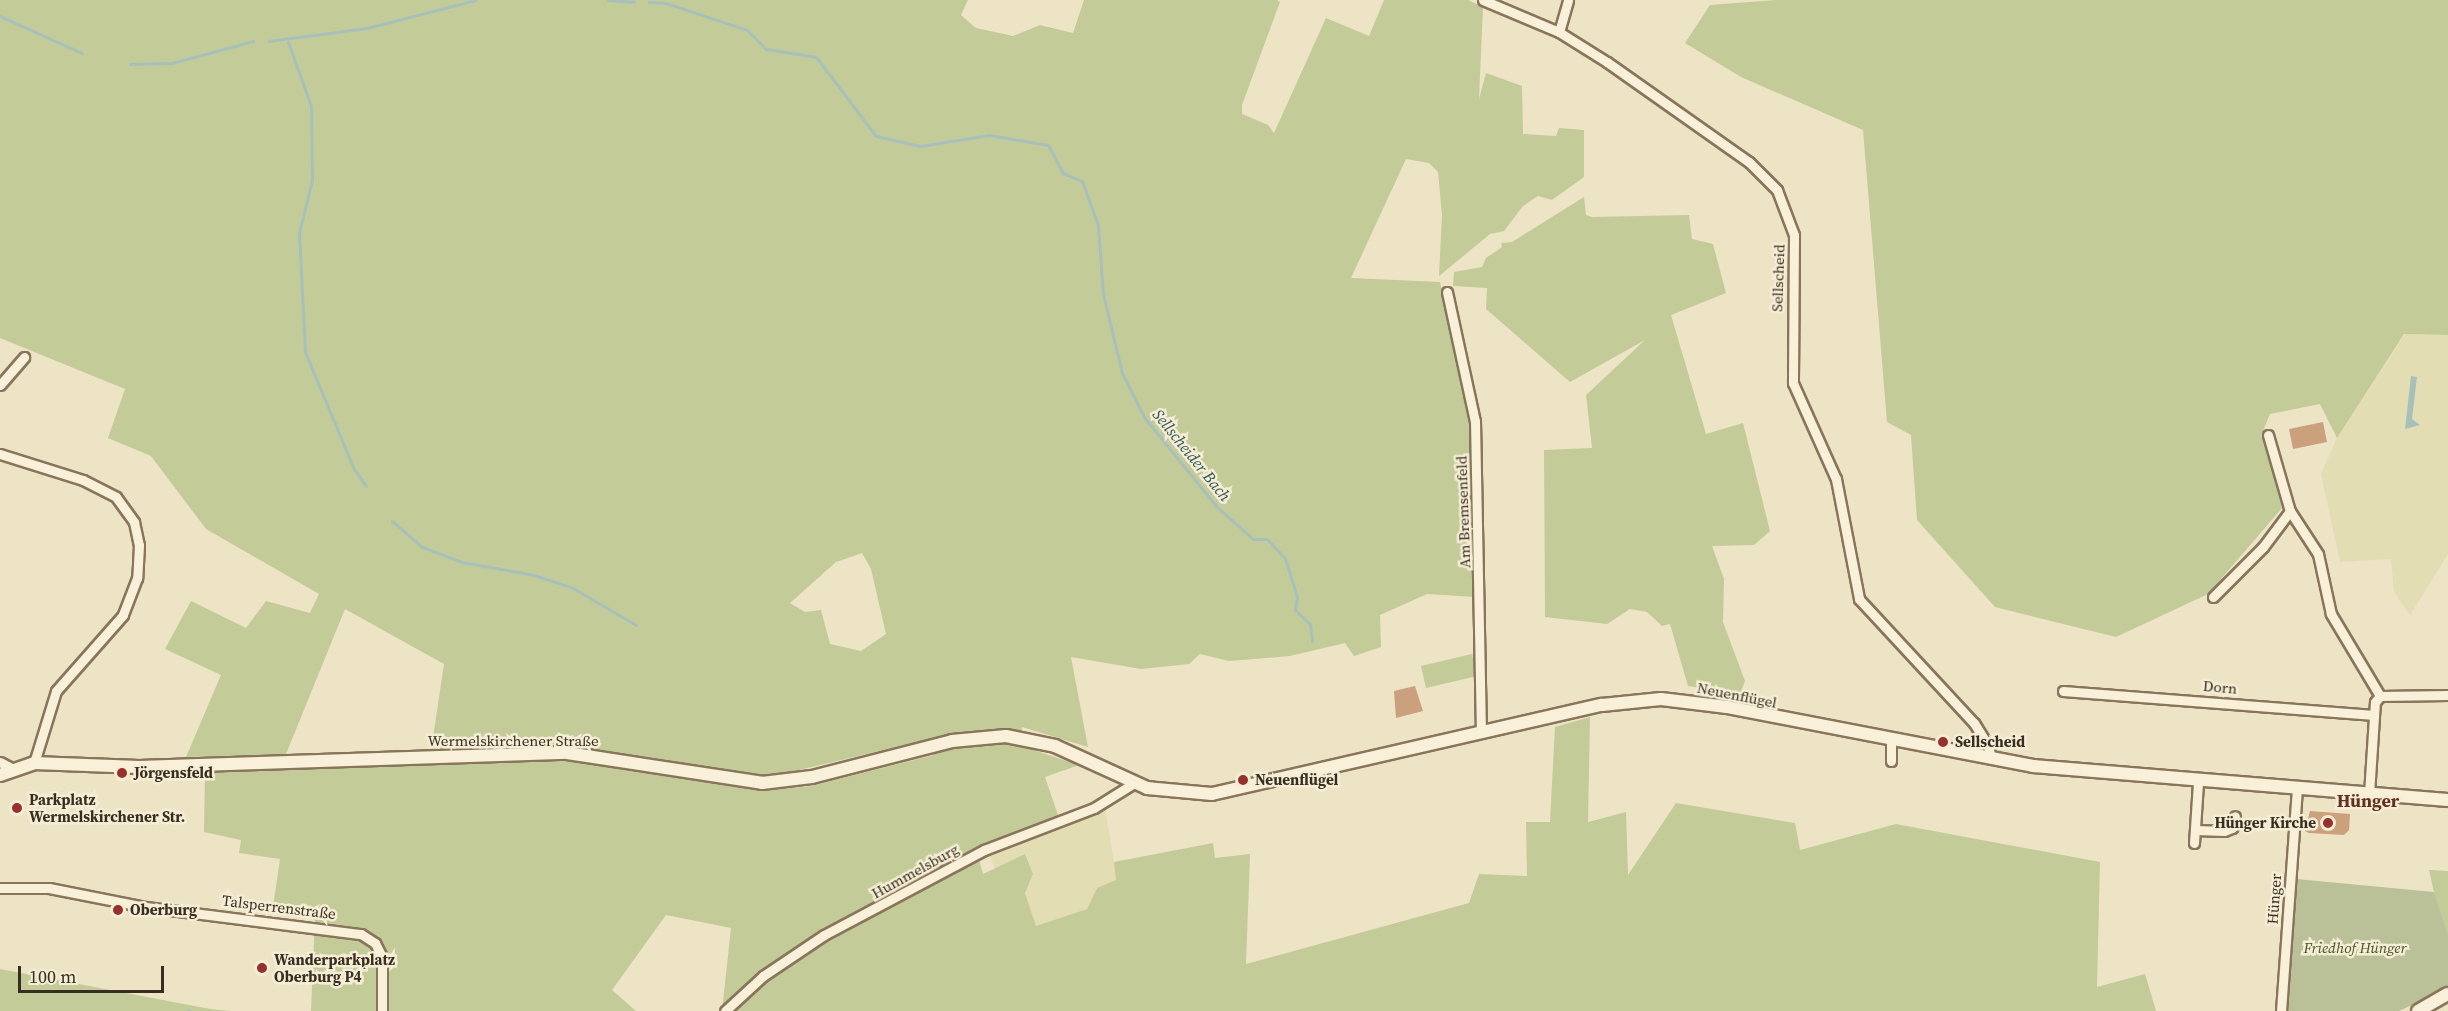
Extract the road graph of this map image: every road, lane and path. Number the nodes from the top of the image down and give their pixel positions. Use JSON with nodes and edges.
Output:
{"nodes":[{"id":1,"x":1483,"y":0,"type":"edge"},
{"id":2,"x":1568,"y":0,"type":"edge"},
{"id":3,"x":1559,"y":32,"type":"junction"},
{"id":4,"x":1447,"y":292,"type":"dead end"},
{"id":5,"x":24,"y":357,"type":"dead end"},
{"id":6,"x":0,"y":385,"type":"edge"},
{"id":7,"x":2268,"y":435,"type":"dead end"},
{"id":8,"x":0,"y":454,"type":"edge"},
{"id":9,"x":2290,"y":511,"type":"junction"},
{"id":10,"x":2213,"y":597,"type":"dead end"},
{"id":11,"x":2063,"y":691,"type":"dead end"},
{"id":12,"x":2448,"y":695,"type":"edge"},
{"id":13,"x":2380,"y":696,"type":"junction"},
{"id":14,"x":2374,"y":715,"type":"junction"},
{"id":15,"x":1481,"y":733,"type":"junction"},
{"id":16,"x":1891,"y":741,"type":"junction"},
{"id":17,"x":1991,"y":759,"type":"junction"},
{"id":18,"x":1088,"y":761,"type":"joint"},
{"id":19,"x":1891,"y":761,"type":"dead end"},
{"id":20,"x":0,"y":762,"type":"edge"},
{"id":21,"x":34,"y":763,"type":"junction"},
{"id":22,"x":13,"y":769,"type":"junction"},
{"id":23,"x":0,"y":775,"type":"edge"},
{"id":24,"x":2198,"y":782,"type":"junction"},
{"id":25,"x":1134,"y":783,"type":"junction"},
{"id":26,"x":2298,"y":789,"type":"junction"},
{"id":27,"x":2369,"y":794,"type":"junction"},
{"id":28,"x":2448,"y":800,"type":"edge"},
{"id":29,"x":2235,"y":816,"type":"dead end"},
{"id":30,"x":2195,"y":830,"type":"junction"},
{"id":31,"x":2194,"y":843,"type":"dead end"},
{"id":32,"x":0,"y":888,"type":"edge"},
{"id":33,"x":2448,"y":994,"type":"edge"},
{"id":34,"x":382,"y":1011,"type":"edge"},
{"id":35,"x":725,"y":1011,"type":"edge"},
{"id":36,"x":2281,"y":1011,"type":"edge"},
{"id":37,"x":2418,"y":1011,"type":"edge"}],
"edges":[{"from":1,"to":3,"type":"street","name":"Sellscheid"},
{"from":2,"to":3,"type":"street"},
{"from":3,"to":17,"type":"street","name":"Sellscheid"},
{"from":4,"to":15,"type":"street","name":"Am Bremsenfeld"},
{"from":5,"to":6,"type":"street"},
{"from":7,"to":9,"type":"street"},
{"from":8,"to":21,"type":"street"},
{"from":9,"to":10,"type":"street"},
{"from":9,"to":13,"type":"street"},
{"from":11,"to":14,"type":"street","name":"Dorn"},
{"from":12,"to":13,"type":"street"},
{"from":13,"to":14,"type":"street"},
{"from":14,"to":27,"type":"street"},
{"from":15,"to":16,"type":"main road","name":"Neuenflügel"},
{"from":15,"to":25,"type":"main road","name":"Neuenflügel"},
{"from":16,"to":17,"type":"main road","name":"Neuenflügel"},
{"from":16,"to":19,"type":"street"},
{"from":17,"to":24,"type":"main road"},
{"from":18,"to":21,"type":"main road","name":"Wermelskirchener Straße"},
{"from":18,"to":25,"type":"main road","name":"Neuenflügel"},
{"from":20,"to":22,"type":"street"},
{"from":21,"to":22,"type":"main road","name":"Wermelskirchener Straße"},
{"from":22,"to":23,"type":"main road","name":"Wermelskirchener Straße"},
{"from":24,"to":26,"type":"main road"},
{"from":24,"to":30,"type":"street"},
{"from":25,"to":35,"type":"street","name":"Hummelsburg"},
{"from":26,"to":27,"type":"main road"},
{"from":26,"to":36,"type":"street","name":"Hünger"},
{"from":27,"to":28,"type":"main road"},
{"from":29,"to":30,"type":"street"},
{"from":30,"to":31,"type":"street"},
{"from":32,"to":34,"type":"street","name":"Talsperrenstraße"},
{"from":33,"to":37,"type":"main road"}]}
